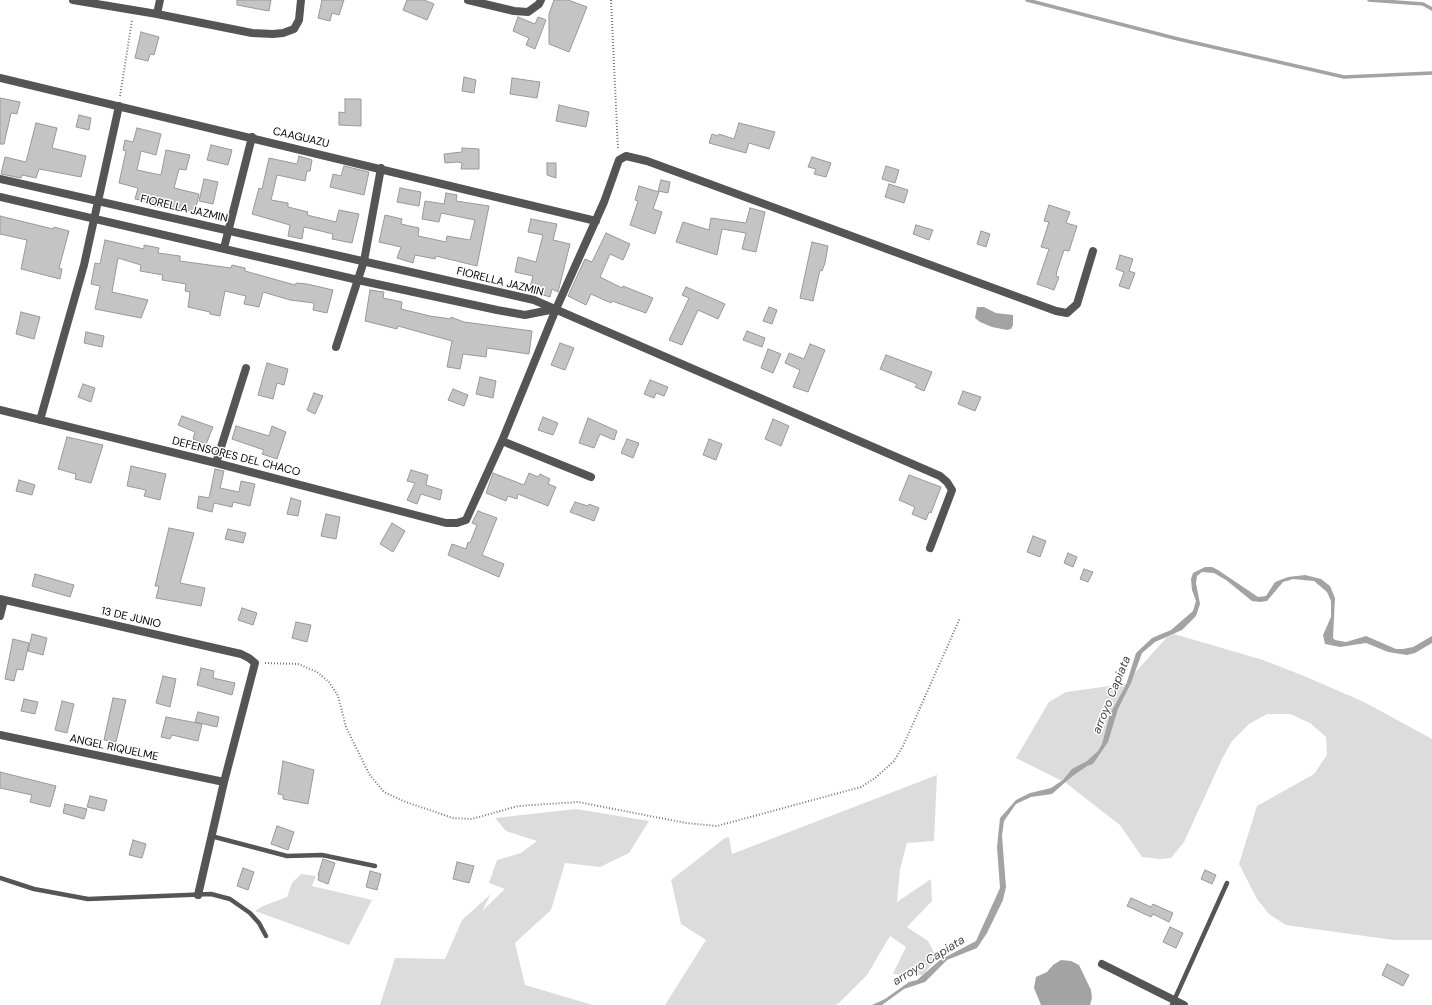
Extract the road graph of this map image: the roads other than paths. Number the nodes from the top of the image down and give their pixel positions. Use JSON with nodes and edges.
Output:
{"nodes":[{"id":1,"x":72,"y":0,"type":"edge"},
{"id":2,"x":160,"y":0,"type":"edge"},
{"id":3,"x":301,"y":0,"type":"edge"},
{"id":4,"x":468,"y":0,"type":"edge"},
{"id":5,"x":541,"y":0,"type":"edge"},
{"id":6,"x":157,"y":14,"type":"junction"},
{"id":7,"x":0,"y":78,"type":"edge"},
{"id":8,"x":119,"y":106,"type":"junction"},
{"id":9,"x":252,"y":137,"type":"junction"},
{"id":10,"x":381,"y":168,"type":"junction"},
{"id":11,"x":0,"y":179,"type":"edge"},
{"id":12,"x":0,"y":197,"type":"edge"},
{"id":13,"x":99,"y":201,"type":"junction"},
{"id":14,"x":95,"y":219,"type":"junction"},
{"id":15,"x":596,"y":221,"type":"junction"},
{"id":16,"x":228,"y":230,"type":"junction"},
{"id":17,"x":224,"y":248,"type":"junction"},
{"id":18,"x":1093,"y":251,"type":"dead end"},
{"id":19,"x":364,"y":261,"type":"junction"},
{"id":20,"x":358,"y":280,"type":"junction"},
{"id":21,"x":556,"y":309,"type":"junction"},
{"id":22,"x":336,"y":347,"type":"dead end"},
{"id":23,"x":246,"y":368,"type":"dead end"},
{"id":24,"x":0,"y":410,"type":"edge"},
{"id":25,"x":40,"y":420,"type":"junction"},
{"id":26,"x":502,"y":441,"type":"junction"},
{"id":27,"x":216,"y":463,"type":"junction"},
{"id":28,"x":591,"y":477,"type":"dead end"},
{"id":29,"x":930,"y":548,"type":"dead end"},
{"id":30,"x":2,"y":600,"type":"edge"},
{"id":31,"x":0,"y":616,"type":"edge"},
{"id":32,"x":0,"y":735,"type":"edge"},
{"id":33,"x":224,"y":782,"type":"junction"},
{"id":34,"x":211,"y":836,"type":"junction"},
{"id":35,"x":375,"y":866,"type":"dead end"},
{"id":36,"x":0,"y":878,"type":"edge"},
{"id":37,"x":1227,"y":883,"type":"dead end"},
{"id":38,"x":198,"y":895,"type":"junction"},
{"id":39,"x":266,"y":936,"type":"dead end"},
{"id":40,"x":1102,"y":964,"type":"dead end"},
{"id":41,"x":1173,"y":1003,"type":"edge"},
{"id":42,"x":1184,"y":1005,"type":"edge"}],
"edges":[{"from":1,"to":6,"type":"street"},
{"from":2,"to":6,"type":"street"},
{"from":3,"to":6,"type":"street"},
{"from":4,"to":5,"type":"street"},
{"from":7,"to":8,"type":"street","name":"CAAGUAZU"},
{"from":8,"to":9,"type":"street","name":"CAAGUAZU"},
{"from":8,"to":13,"type":"street"},
{"from":9,"to":10,"type":"street","name":"CAAGUAZU"},
{"from":9,"to":16,"type":"street"},
{"from":10,"to":15,"type":"street","name":"CAAGUAZU"},
{"from":10,"to":19,"type":"street"},
{"from":11,"to":13,"type":"street","name":"FIORELLA JAZMIN"},
{"from":12,"to":14,"type":"street","name":"FIORELLA JAZMIN"},
{"from":13,"to":14,"type":"street"},
{"from":13,"to":16,"type":"street","name":"FIORELLA JAZMIN"},
{"from":14,"to":17,"type":"street","name":"FIORELLA JAZMIN"},
{"from":14,"to":25,"type":"street"},
{"from":15,"to":18,"type":"street"},
{"from":15,"to":21,"type":"street"},
{"from":16,"to":17,"type":"street"},
{"from":16,"to":19,"type":"street","name":"FIORELLA JAZMIN"},
{"from":17,"to":20,"type":"street","name":"FIORELLA JAZMIN"},
{"from":19,"to":20,"type":"street"},
{"from":19,"to":21,"type":"street","name":"FIORELLA JAZMIN"},
{"from":20,"to":21,"type":"street","name":"FIORELLA JAZMIN"},
{"from":20,"to":22,"type":"street"},
{"from":21,"to":26,"type":"street"},
{"from":21,"to":29,"type":"street"},
{"from":23,"to":27,"type":"street"},
{"from":24,"to":25,"type":"street","name":"DEFENSORES DEL CHACO"},
{"from":25,"to":27,"type":"street","name":"DEFENSORES DEL CHACO"},
{"from":26,"to":27,"type":"street","name":"DEFENSORES DEL CHACO"},
{"from":26,"to":28,"type":"street"},
{"from":30,"to":31,"type":"street"},
{"from":30,"to":33,"type":"street","name":"13 DE JUNIO"},
{"from":32,"to":33,"type":"street","name":"ANGEL RIQUELME"},
{"from":33,"to":34,"type":"street"},
{"from":34,"to":35,"type":"lane"},
{"from":34,"to":38,"type":"street"},
{"from":36,"to":38,"type":"lane"},
{"from":37,"to":41,"type":"lane"},
{"from":38,"to":39,"type":"lane"},
{"from":40,"to":41,"type":"street"},
{"from":41,"to":42,"type":"street"}]}
